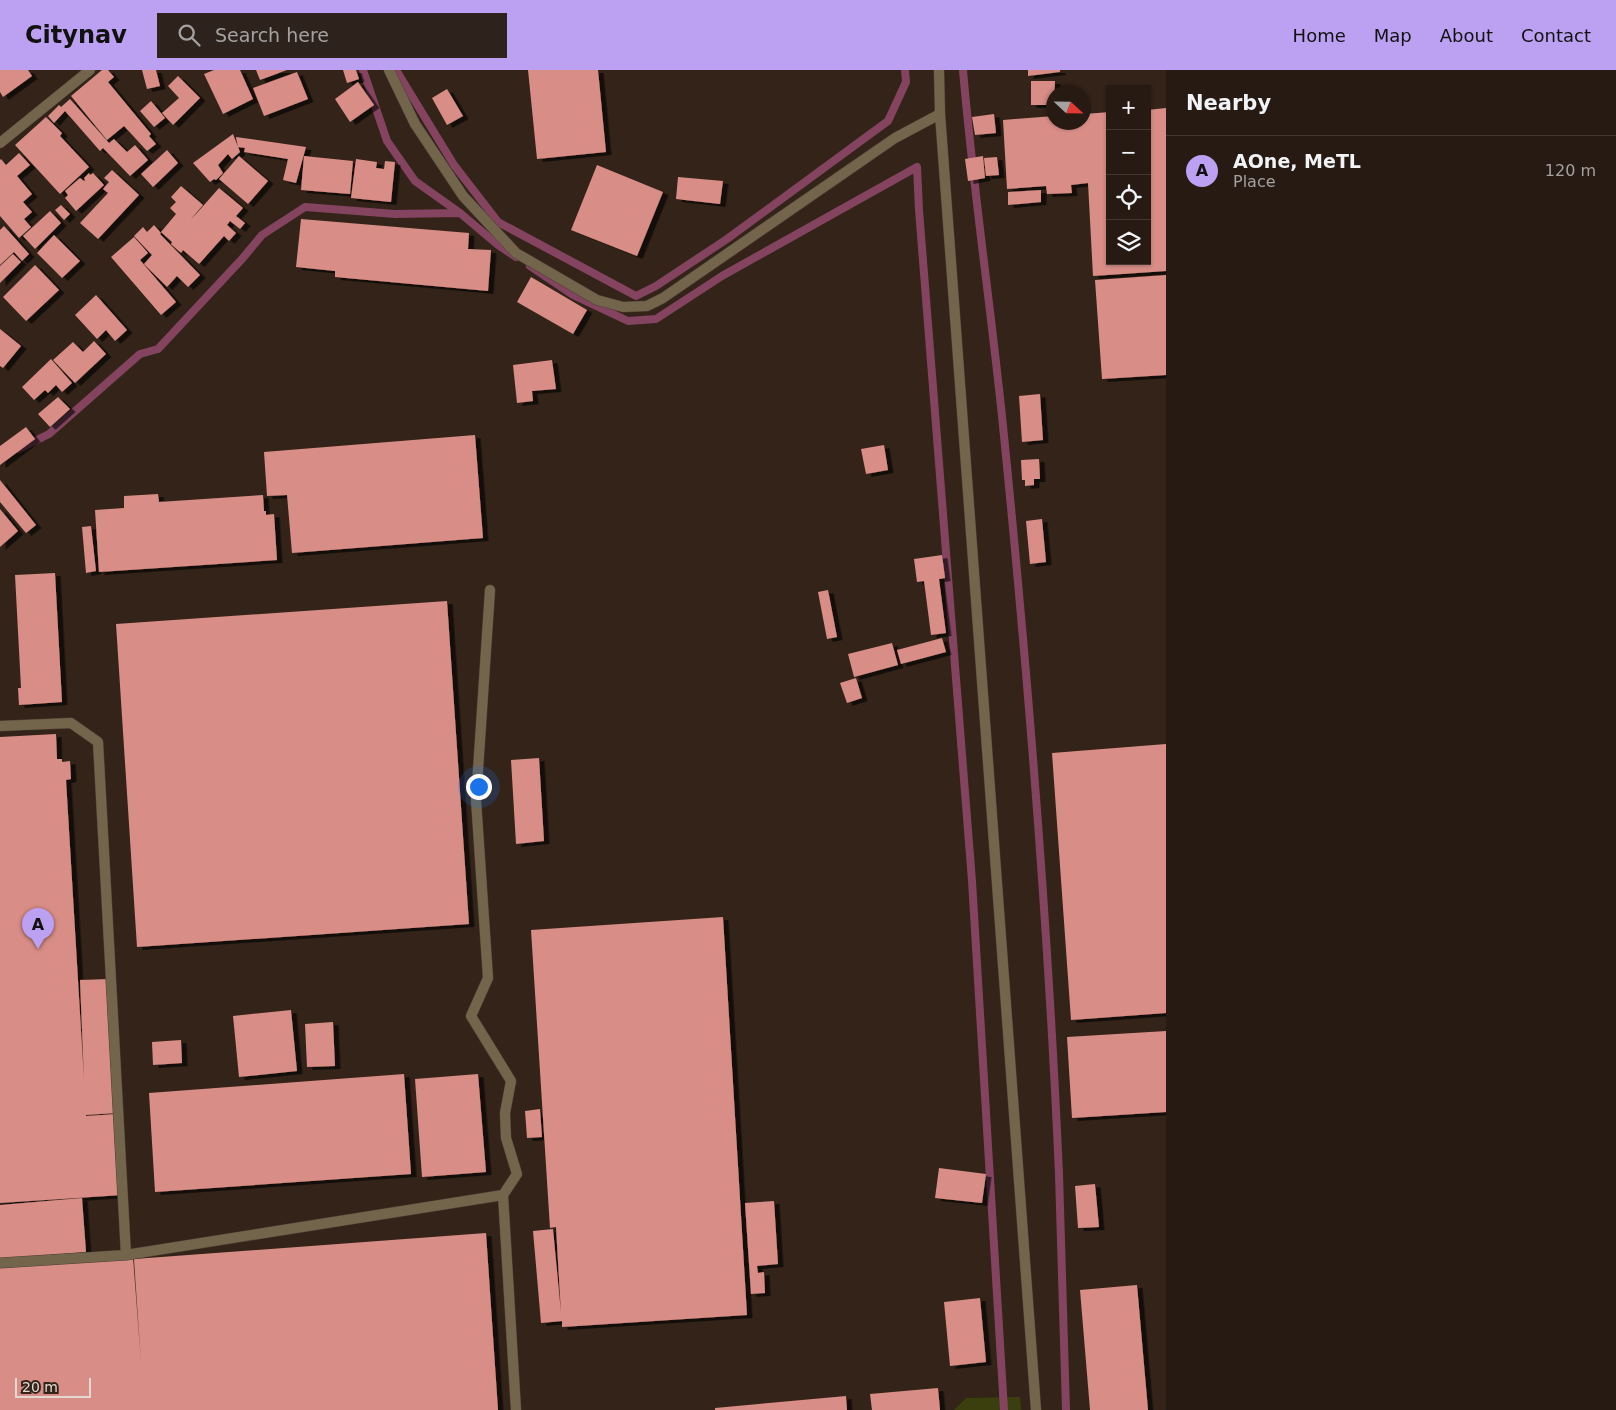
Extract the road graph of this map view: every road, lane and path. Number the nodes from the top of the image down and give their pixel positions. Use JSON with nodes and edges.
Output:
{"nodes":[{"id":1,"x":90,"y":70,"type":"edge"},
{"id":2,"x":389,"y":70,"type":"edge"},
{"id":3,"x":939,"y":70,"type":"edge"},
{"id":4,"x":940,"y":114,"type":"junction"},
{"id":5,"x":0,"y":143,"type":"edge"},
{"id":6,"x":490,"y":590,"type":"dead end"},
{"id":7,"x":0,"y":726,"type":"edge"},
{"id":8,"x":503,"y":1195,"type":"junction"},
{"id":9,"x":126,"y":1255,"type":"junction"},
{"id":10,"x":0,"y":1263,"type":"edge"},
{"id":11,"x":516,"y":1410,"type":"edge"},
{"id":12,"x":1036,"y":1410,"type":"edge"}],
"edges":[{"from":1,"to":5,"type":"street"},
{"from":2,"to":4,"type":"street"},
{"from":3,"to":4,"type":"street"},
{"from":4,"to":12,"type":"street"},
{"from":6,"to":8,"type":"street"},
{"from":7,"to":9,"type":"street"},
{"from":8,"to":9,"type":"street"},
{"from":8,"to":11,"type":"street"},
{"from":9,"to":10,"type":"street"}]}
